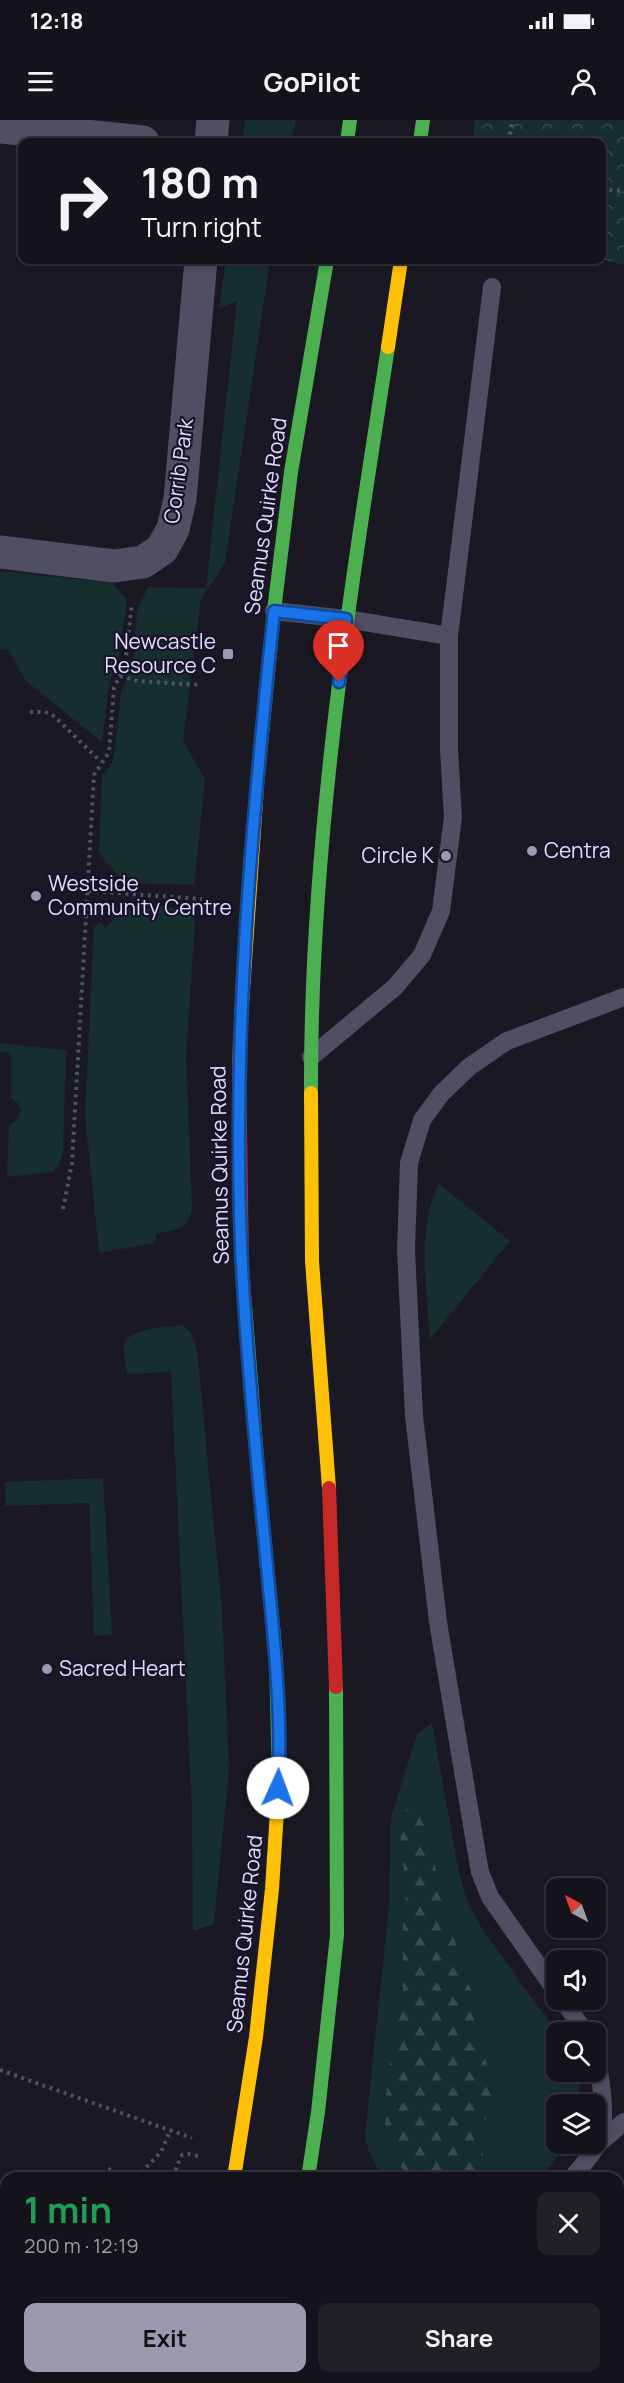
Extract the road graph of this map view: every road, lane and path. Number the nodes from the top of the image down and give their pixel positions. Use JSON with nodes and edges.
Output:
{"nodes":[{"id":1,"x":213,"y":120,"type":"edge"},
{"id":2,"x":351,"y":120,"type":"edge"},
{"id":3,"x":423,"y":120,"type":"edge"},
{"id":4,"x":512,"y":120,"type":"edge"},
{"id":5,"x":0,"y":127,"type":"edge"},
{"id":6,"x":105,"y":138,"type":"edge"},
{"id":7,"x":211,"y":138,"type":"edge"},
{"id":8,"x":348,"y":138,"type":"edge"},
{"id":9,"x":421,"y":138,"type":"edge"},
{"id":10,"x":510,"y":138,"type":"edge"},
{"id":11,"x":606,"y":189,"type":"edge"},
{"id":12,"x":624,"y":191,"type":"edge"},
{"id":13,"x":201,"y":264,"type":"edge"},
{"id":14,"x":326,"y":264,"type":"edge"},
{"id":15,"x":400,"y":264,"type":"edge"},
{"id":16,"x":492,"y":287,"type":"dead end"},
{"id":17,"x":0,"y":552,"type":"edge"},
{"id":18,"x":132,"y":596,"type":"dead end"},
{"id":19,"x":274,"y":611,"type":"junction"},
{"id":20,"x":346,"y":619,"type":"junction"},
{"id":21,"x":449,"y":636,"type":"junction"},
{"id":22,"x":120,"y":676,"type":"junction"},
{"id":23,"x":200,"y":685,"type":"dead end"},
{"id":24,"x":30,"y":712,"type":"dead end"},
{"id":25,"x":101,"y":762,"type":"junction"},
{"id":26,"x":88,"y":891,"type":"junction"},
{"id":27,"x":202,"y":899,"type":"dead end"},
{"id":28,"x":624,"y":997,"type":"edge"},
{"id":29,"x":311,"y":1057,"type":"junction"},
{"id":30,"x":63,"y":1209,"type":"dead end"},
{"id":31,"x":546,"y":1977,"type":"edge"},
{"id":32,"x":0,"y":2070,"type":"edge"},
{"id":33,"x":624,"y":2122,"type":"edge"},
{"id":34,"x":170,"y":2131,"type":"junction"},
{"id":35,"x":606,"y":2137,"type":"edge"},
{"id":36,"x":192,"y":2138,"type":"dead end"},
{"id":37,"x":591,"y":2154,"type":"edge"},
{"id":38,"x":195,"y":2155,"type":"dead end"},
{"id":39,"x":108,"y":2169,"type":"dead end"},
{"id":40,"x":117,"y":2172,"type":"edge"},
{"id":41,"x":142,"y":2172,"type":"edge"},
{"id":42,"x":176,"y":2172,"type":"edge"},
{"id":43,"x":235,"y":2172,"type":"edge"},
{"id":44,"x":309,"y":2172,"type":"edge"},
{"id":45,"x":577,"y":2172,"type":"edge"}],
"edges":[{"from":1,"to":7,"type":"street"},
{"from":2,"to":8,"type":"main road"},
{"from":3,"to":9,"type":"main road"},
{"from":4,"to":10,"type":"path"},
{"from":5,"to":6,"type":"street"},
{"from":11,"to":12,"type":"path"},
{"from":13,"to":17,"type":"street","name":"Corrib Park"},
{"from":14,"to":19,"type":"main road","name":"Seamus Quirke Road"},
{"from":15,"to":20,"type":"main road"},
{"from":16,"to":21,"type":"lane"},
{"from":18,"to":22,"type":"path"},
{"from":19,"to":20,"type":"lane"},
{"from":19,"to":43,"type":"main road","name":"Seamus Quirke Road"},
{"from":20,"to":21,"type":"lane"},
{"from":20,"to":29,"type":"main road"},
{"from":21,"to":29,"type":"lane"},
{"from":22,"to":23,"type":"path"},
{"from":22,"to":25,"type":"path"},
{"from":24,"to":25,"type":"path"},
{"from":25,"to":26,"type":"path"},
{"from":26,"to":27,"type":"path"},
{"from":26,"to":30,"type":"path"},
{"from":28,"to":31,"type":"lane"},
{"from":29,"to":44,"type":"main road"},
{"from":32,"to":34,"type":"path"},
{"from":33,"to":35,"type":"lane"},
{"from":34,"to":36,"type":"path"},
{"from":34,"to":41,"type":"path"},
{"from":37,"to":45,"type":"lane"},
{"from":38,"to":42,"type":"path"},
{"from":39,"to":40,"type":"path"}]}
